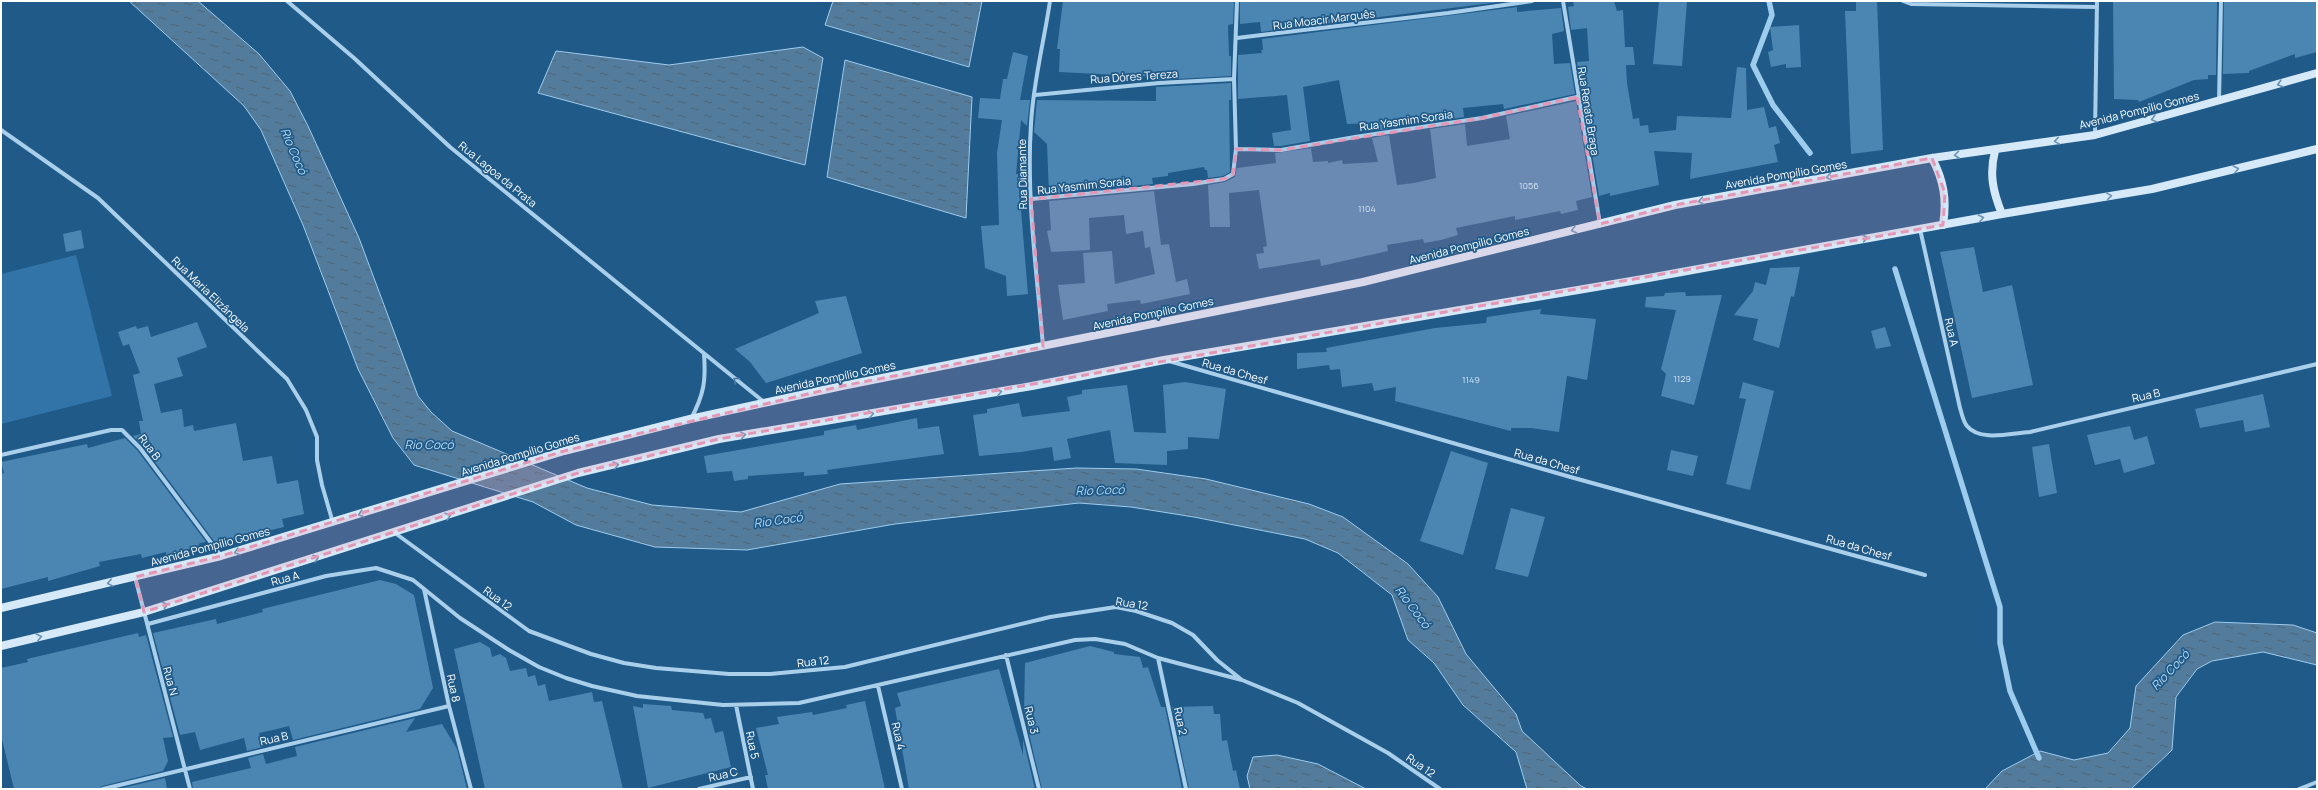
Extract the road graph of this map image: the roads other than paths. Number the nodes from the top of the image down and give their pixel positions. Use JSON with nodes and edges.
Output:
{"nodes":[{"id":1,"x":287,"y":1,"type":"edge"},
{"id":2,"x":1050,"y":1,"type":"edge"},
{"id":3,"x":1237,"y":1,"type":"edge"},
{"id":4,"x":1532,"y":1,"type":"edge"},
{"id":5,"x":1563,"y":1,"type":"edge"},
{"id":6,"x":1903,"y":1,"type":"edge"},
{"id":7,"x":2097,"y":1,"type":"edge"},
{"id":8,"x":2221,"y":1,"type":"edge"},
{"id":9,"x":2097,"y":7,"type":"junction"},
{"id":10,"x":1237,"y":38,"type":"junction"},
{"id":11,"x":2317,"y":73,"type":"edge"},
{"id":12,"x":1234,"y":79,"type":"junction"},
{"id":13,"x":1035,"y":95,"type":"junction"},
{"id":14,"x":1577,"y":97,"type":"junction"},
{"id":15,"x":2219,"y":101,"type":"junction"},
{"id":16,"x":1,"y":130,"type":"edge"},
{"id":17,"x":2095,"y":135,"type":"junction"},
{"id":18,"x":1236,"y":149,"type":"junction"},
{"id":19,"x":2317,"y":149,"type":"edge"},
{"id":20,"x":1996,"y":151,"type":"junction"},
{"id":21,"x":1932,"y":158,"type":"junction"},
{"id":22,"x":1031,"y":199,"type":"junction"},
{"id":23,"x":2002,"y":214,"type":"junction"},
{"id":24,"x":1600,"y":224,"type":"junction"},
{"id":25,"x":1943,"y":225,"type":"junction"},
{"id":26,"x":1920,"y":228,"type":"junction"},
{"id":27,"x":1043,"y":347,"type":"junction"},
{"id":28,"x":704,"y":354,"type":"junction"},
{"id":29,"x":1164,"y":360,"type":"junction"},
{"id":30,"x":2317,"y":364,"type":"edge"},
{"id":31,"x":766,"y":404,"type":"junction"},
{"id":32,"x":690,"y":420,"type":"junction"},
{"id":33,"x":1978,"y":433,"type":"joint"},
{"id":34,"x":1,"y":455,"type":"edge"},
{"id":35,"x":334,"y":523,"type":"junction"},
{"id":36,"x":395,"y":533,"type":"junction"},
{"id":37,"x":221,"y":556,"type":"junction"},
{"id":38,"x":1925,"y":575,"type":"dead end"},
{"id":39,"x":135,"y":577,"type":"junction"},
{"id":40,"x":424,"y":589,"type":"junction"},
{"id":41,"x":1,"y":608,"type":"edge"},
{"id":42,"x":144,"y":612,"type":"junction"},
{"id":43,"x":148,"y":624,"type":"junction"},
{"id":44,"x":1,"y":646,"type":"edge"},
{"id":45,"x":1006,"y":655,"type":"junction"},
{"id":46,"x":1158,"y":658,"type":"junction"},
{"id":47,"x":1242,"y":680,"type":"junction"},
{"id":48,"x":878,"y":686,"type":"junction"},
{"id":49,"x":736,"y":705,"type":"junction"},
{"id":50,"x":449,"y":706,"type":"junction"},
{"id":51,"x":185,"y":768,"type":"junction"},
{"id":52,"x":751,"y":777,"type":"junction"},
{"id":53,"x":2317,"y":782,"type":"edge"},
{"id":54,"x":103,"y":789,"type":"edge"},
{"id":55,"x":190,"y":789,"type":"edge"},
{"id":56,"x":471,"y":789,"type":"edge"},
{"id":57,"x":699,"y":789,"type":"edge"},
{"id":58,"x":753,"y":789,"type":"edge"},
{"id":59,"x":902,"y":789,"type":"edge"},
{"id":60,"x":1039,"y":789,"type":"edge"},
{"id":61,"x":1186,"y":789,"type":"edge"},
{"id":62,"x":1440,"y":789,"type":"edge"},
{"id":63,"x":2299,"y":789,"type":"edge"}],
"edges":[{"from":1,"to":28,"type":"street","name":"Rua Lagoa da Prata"},
{"from":2,"to":13,"type":"street","name":"Rua Diamante"},
{"from":3,"to":10,"type":"street"},
{"from":4,"to":10,"type":"street","name":"Rua Moacir Marquês"},
{"from":5,"to":14,"type":"street","name":"Rua Renata Braga"},
{"from":6,"to":9,"type":"street"},
{"from":7,"to":9,"type":"street"},
{"from":8,"to":15,"type":"street"},
{"from":9,"to":17,"type":"street"},
{"from":10,"to":12,"type":"street"},
{"from":11,"to":15,"type":"main road","name":"Avenida Pompílio Gomes","one_way":true},
{"from":12,"to":13,"type":"street","name":"Rua Dóres Tereza"},
{"from":12,"to":18,"type":"street"},
{"from":13,"to":22,"type":"street","name":"Rua Diamante"},
{"from":14,"to":18,"type":"street","name":"Rua Yasmim Soraia"},
{"from":14,"to":24,"type":"street","name":"Rua Renata Braga"},
{"from":15,"to":17,"type":"main road","name":"Avenida Pompílio Gomes","one_way":true},
{"from":16,"to":35,"type":"street","name":"Rua Maria Elizângela"},
{"from":17,"to":20,"type":"main road","name":"Avenida Pompílio Gomes","one_way":true},
{"from":18,"to":22,"type":"street","name":"Rua Yasmim Soraia"},
{"from":23,"to":19,"type":"main road","one_way":true},
{"from":20,"to":21,"type":"main road","name":"Avenida Pompílio Gomes","one_way":true},
{"from":20,"to":23,"type":"main road"},
{"from":21,"to":24,"type":"main road","name":"Avenida Pompílio Gomes","one_way":true},
{"from":21,"to":25,"type":"main road"},
{"from":22,"to":27,"type":"street","name":"Rua Diamante"},
{"from":25,"to":23,"type":"main road","one_way":true},
{"from":24,"to":27,"type":"main road","name":"Avenida Pompílio Gomes","one_way":true},
{"from":25,"to":26,"type":"main road"},
{"from":29,"to":26,"type":"main road","one_way":true},
{"from":26,"to":33,"type":"street","name":"Rua A"},
{"from":27,"to":31,"type":"main road","name":"Avenida Pompílio Gomes"},
{"from":31,"to":28,"type":"street","name":"Rua Lagoa da Prata","one_way":true},
{"from":28,"to":32,"type":"street"},
{"from":36,"to":29,"type":"main road","one_way":true},
{"from":29,"to":38,"type":"street","name":"Rua da Chesf"},
{"from":30,"to":33,"type":"street","name":"Rua B"},
{"from":31,"to":32,"type":"main road","name":"Avenida Pompílio Gomes"},
{"from":32,"to":35,"type":"main road","name":"Avenida Pompílio Gomes","one_way":true},
{"from":34,"to":37,"type":"street","name":"Rua B"},
{"from":35,"to":37,"type":"main road","name":"Avenida Pompílio Gomes","one_way":true},
{"from":42,"to":36,"type":"main road","one_way":true},
{"from":36,"to":47,"type":"street","name":"Rua 12"},
{"from":37,"to":39,"type":"main road","name":"Avenida Pompílio Gomes"},
{"from":39,"to":41,"type":"main road","name":"Avenida Pompílio Gomes","one_way":true},
{"from":39,"to":42,"type":"street","name":"Rua N"},
{"from":40,"to":43,"type":"street","name":"Rua A"},
{"from":40,"to":49,"type":"street","name":"Rua 12"},
{"from":40,"to":50,"type":"street","name":"Rua 8"},
{"from":42,"to":43,"type":"street","name":"Rua N"},
{"from":44,"to":42,"type":"main road","one_way":true},
{"from":43,"to":51,"type":"street","name":"Rua N"},
{"from":45,"to":46,"type":"street","name":"Rua 12"},
{"from":45,"to":48,"type":"street","name":"Rua 12"},
{"from":45,"to":60,"type":"street","name":"Rua 3"},
{"from":46,"to":47,"type":"street","name":"Rua 12"},
{"from":46,"to":61,"type":"street","name":"Rua 2"},
{"from":47,"to":62,"type":"street","name":"Rua 12"},
{"from":48,"to":49,"type":"street","name":"Rua 12"},
{"from":48,"to":59,"type":"street","name":"Rua 4"},
{"from":49,"to":52,"type":"street","name":"Rua 5"},
{"from":50,"to":51,"type":"street","name":"Rua B"},
{"from":50,"to":56,"type":"street","name":"Rua 8"},
{"from":51,"to":54,"type":"street","name":"Rua B"},
{"from":51,"to":55,"type":"street","name":"Rua N"},
{"from":52,"to":57,"type":"street","name":"Rua C"},
{"from":52,"to":58,"type":"street","name":"Rua 5"},
{"from":53,"to":63,"type":"street"}]}
